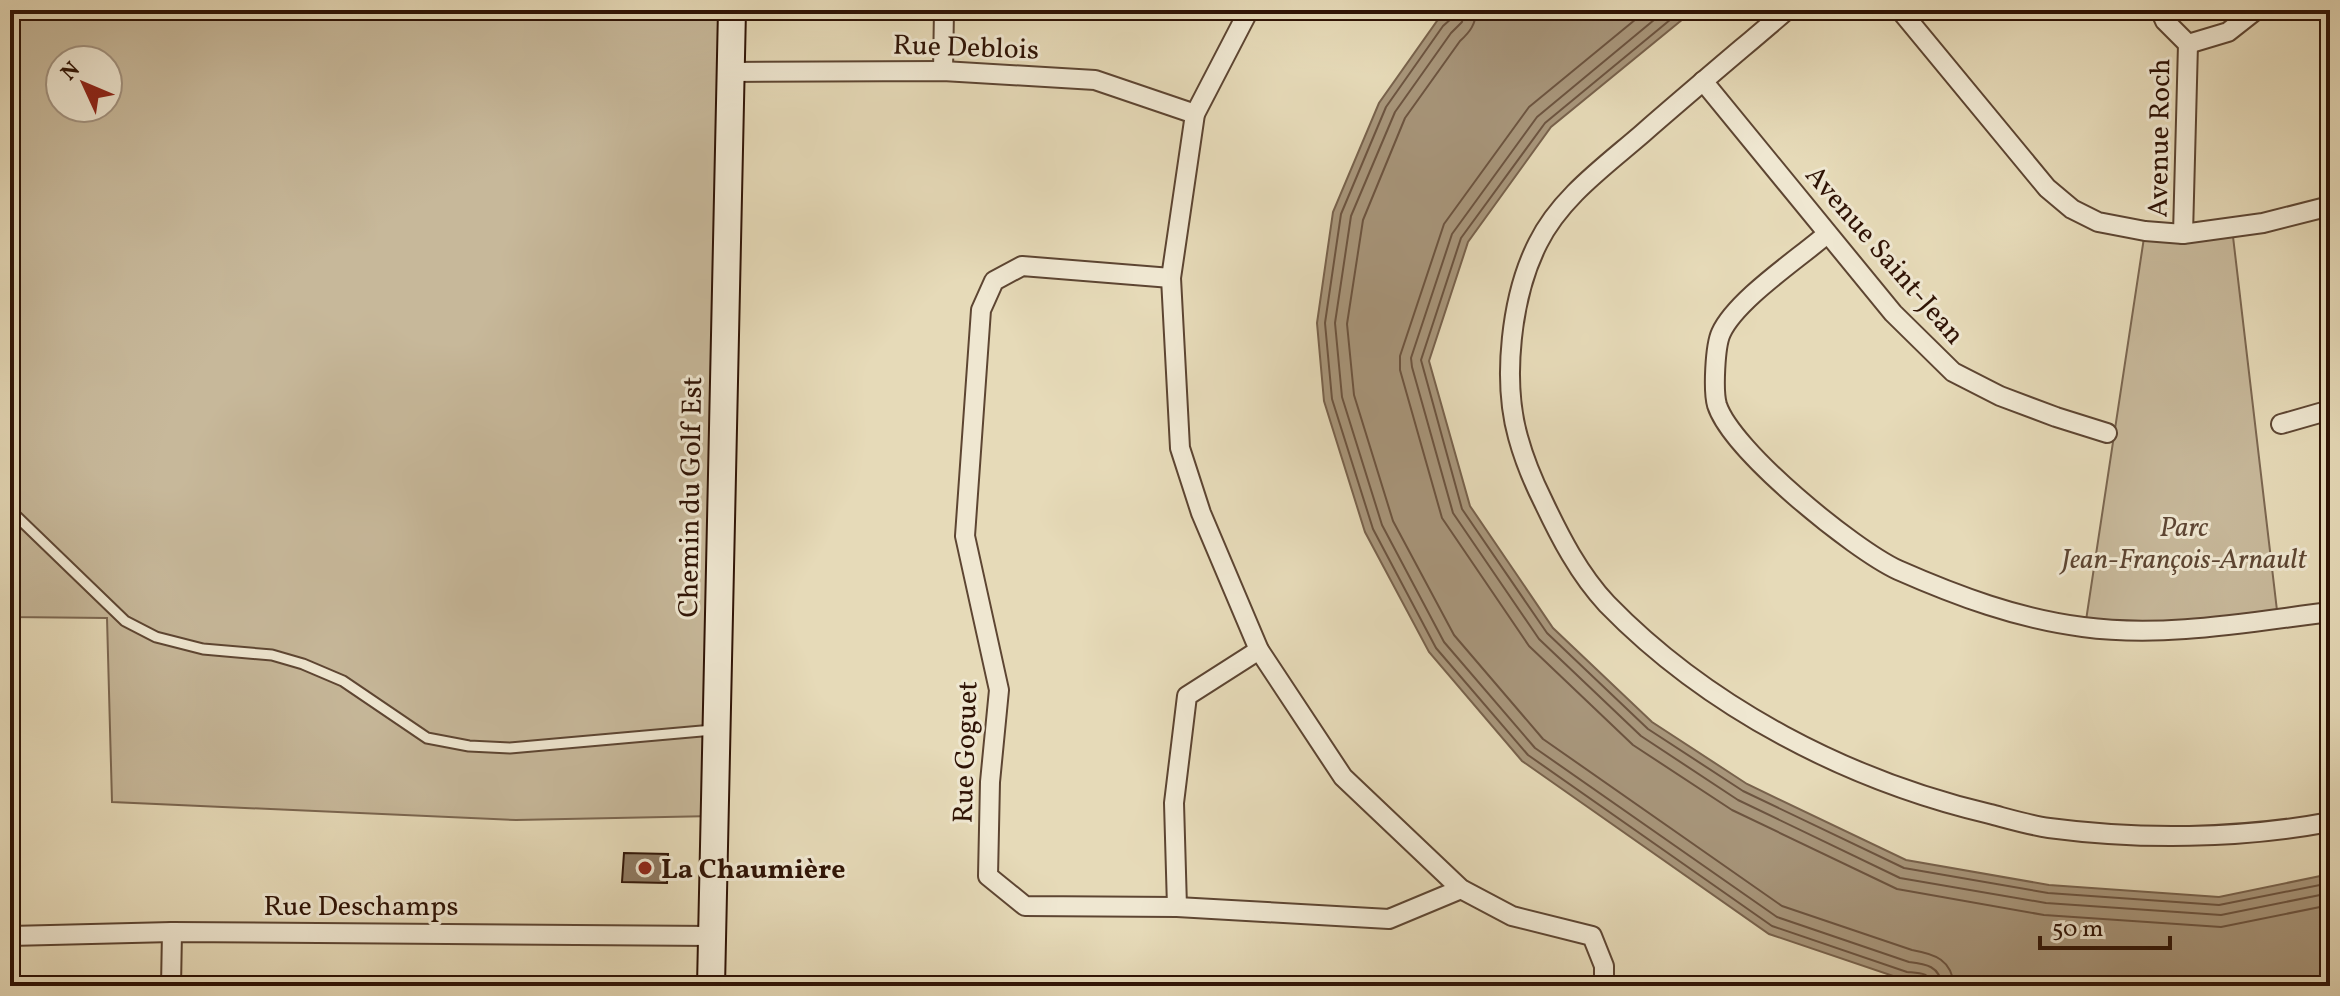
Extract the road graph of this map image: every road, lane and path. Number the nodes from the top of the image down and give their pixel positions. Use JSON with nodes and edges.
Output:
{"nodes":[{"id":1,"x":732,"y":10,"type":"edge"},
{"id":2,"x":944,"y":10,"type":"edge"},
{"id":3,"x":1249,"y":10,"type":"edge"},
{"id":4,"x":1787,"y":10,"type":"edge"},
{"id":5,"x":1900,"y":10,"type":"edge"},
{"id":6,"x":2160,"y":10,"type":"edge"},
{"id":7,"x":2256,"y":10,"type":"edge"},
{"id":8,"x":2188,"y":44,"type":"junction"},
{"id":9,"x":943,"y":71,"type":"junction"},
{"id":10,"x":729,"y":72,"type":"junction"},
{"id":11,"x":1703,"y":81,"type":"junction"},
{"id":12,"x":1195,"y":114,"type":"junction"},
{"id":13,"x":2330,"y":206,"type":"edge"},
{"id":14,"x":1827,"y":234,"type":"junction"},
{"id":15,"x":2183,"y":234,"type":"junction"},
{"id":16,"x":1171,"y":278,"type":"junction"},
{"id":17,"x":2330,"y":410,"type":"edge"},
{"id":18,"x":2281,"y":424,"type":"dead end"},
{"id":19,"x":2107,"y":433,"type":"dead end"},
{"id":20,"x":10,"y":510,"type":"edge"},
{"id":21,"x":2330,"y":612,"type":"edge"},
{"id":22,"x":1259,"y":650,"type":"junction"},
{"id":23,"x":716,"y":729,"type":"junction"},
{"id":24,"x":2330,"y":822,"type":"edge"},
{"id":25,"x":1461,"y":889,"type":"junction"},
{"id":26,"x":1177,"y":907,"type":"junction"},
{"id":27,"x":172,"y":932,"type":"junction"},
{"id":28,"x":10,"y":936,"type":"edge"},
{"id":29,"x":712,"y":936,"type":"junction"},
{"id":30,"x":171,"y":986,"type":"edge"},
{"id":31,"x":711,"y":986,"type":"edge"},
{"id":32,"x":1604,"y":986,"type":"edge"}],
"edges":[{"from":1,"to":10,"type":"street","name":"Chemin du Golf Est"},
{"from":2,"to":9,"type":"street"},
{"from":3,"to":12,"type":"street"},
{"from":4,"to":11,"type":"street"},
{"from":5,"to":15,"type":"street"},
{"from":6,"to":8,"type":"street","name":"Avenue Roch"},
{"from":7,"to":8,"type":"street","name":"Avenue Roch"},
{"from":8,"to":15,"type":"street","name":"Avenue Roch"},
{"from":9,"to":10,"type":"street","name":"Rue Deblois"},
{"from":9,"to":12,"type":"street","name":"Rue Deblois"},
{"from":10,"to":23,"type":"street","name":"Chemin du Golf Est"},
{"from":11,"to":14,"type":"street","name":"Avenue Saint-Jean"},
{"from":11,"to":24,"type":"street"},
{"from":12,"to":16,"type":"street"},
{"from":13,"to":15,"type":"street"},
{"from":14,"to":19,"type":"street","name":"Avenue Saint-Jean"},
{"from":14,"to":21,"type":"street"},
{"from":16,"to":22,"type":"street"},
{"from":16,"to":26,"type":"street","name":"Rue Goguet"},
{"from":17,"to":18,"type":"street"},
{"from":20,"to":23,"type":"lane"},
{"from":22,"to":25,"type":"street"},
{"from":22,"to":26,"type":"street"},
{"from":23,"to":29,"type":"street","name":"Chemin du Golf Est"},
{"from":25,"to":26,"type":"street","name":"Rue Goguet"},
{"from":25,"to":32,"type":"street"},
{"from":27,"to":28,"type":"street","name":"Rue Deschamps"},
{"from":27,"to":29,"type":"street","name":"Rue Deschamps"},
{"from":27,"to":30,"type":"street"},
{"from":29,"to":31,"type":"street","name":"Chemin du Golf Est"}]}
